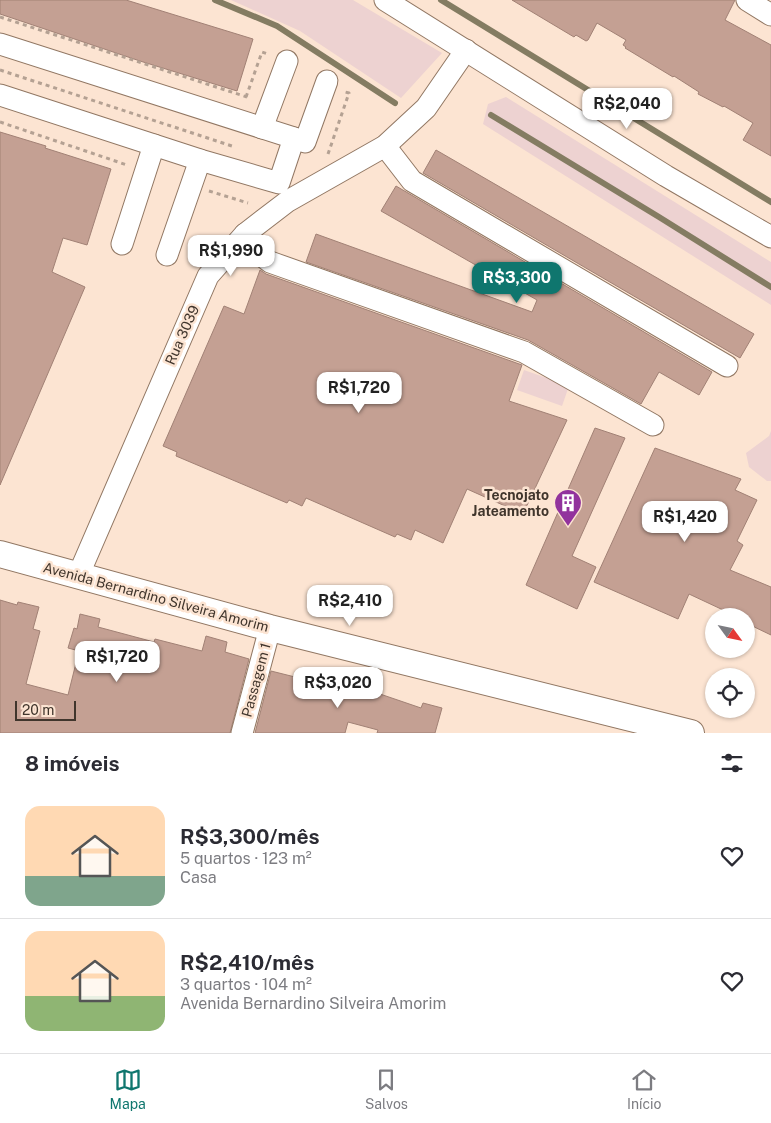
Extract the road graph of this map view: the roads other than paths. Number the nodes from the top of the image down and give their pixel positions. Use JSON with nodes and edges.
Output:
{"nodes":[{"id":1,"x":385,"y":0,"type":"edge"},
{"id":2,"x":747,"y":0,"type":"edge"},
{"id":3,"x":771,"y":15,"type":"edge"},
{"id":4,"x":0,"y":44,"type":"edge"},
{"id":5,"x":466,"y":50,"type":"junction"},
{"id":6,"x":287,"y":61,"type":"dead end"},
{"id":7,"x":327,"y":81,"type":"dead end"},
{"id":8,"x":0,"y":95,"type":"edge"},
{"id":9,"x":262,"y":128,"type":"junction"},
{"id":10,"x":294,"y":138,"type":"junction"},
{"id":11,"x":154,"y":145,"type":"junction"},
{"id":12,"x":385,"y":146,"type":"junction"},
{"id":13,"x":200,"y":160,"type":"junction"},
{"id":14,"x":245,"y":234,"type":"junction"},
{"id":15,"x":771,"y":237,"type":"edge"},
{"id":16,"x":122,"y":244,"type":"dead end"},
{"id":17,"x":167,"y":255,"type":"dead end"},
{"id":18,"x":727,"y":366,"type":"dead end"},
{"id":19,"x":653,"y":425,"type":"dead end"},
{"id":20,"x":0,"y":554,"type":"edge"},
{"id":21,"x":78,"y":576,"type":"junction"},
{"id":22,"x":270,"y":628,"type":"junction"},
{"id":23,"x":242,"y":733,"type":"edge"},
{"id":24,"x":692,"y":733,"type":"edge"}],
"edges":[{"from":1,"to":5,"type":"street"},
{"from":2,"to":3,"type":"street"},
{"from":4,"to":9,"type":"street"},
{"from":5,"to":12,"type":"street","name":"Rua 3039"},
{"from":5,"to":15,"type":"street"},
{"from":6,"to":9,"type":"street"},
{"from":7,"to":10,"type":"street"},
{"from":8,"to":11,"type":"street"},
{"from":9,"to":10,"type":"street"},
{"from":10,"to":13,"type":"street"},
{"from":11,"to":13,"type":"street"},
{"from":11,"to":16,"type":"street"},
{"from":12,"to":14,"type":"street","name":"Rua 3039"},
{"from":12,"to":18,"type":"street"},
{"from":13,"to":17,"type":"street"},
{"from":14,"to":19,"type":"street"},
{"from":14,"to":21,"type":"street","name":"Rua 3039"},
{"from":20,"to":21,"type":"main road","name":"Avenida Bernardino Silveira Amorim"},
{"from":21,"to":22,"type":"main road","name":"Avenida Bernardino Silveira Amorim"},
{"from":22,"to":23,"type":"street","name":"Passagem 1"},
{"from":22,"to":24,"type":"main road","name":"Avenida Bernardino Silveira Amorim"}]}
